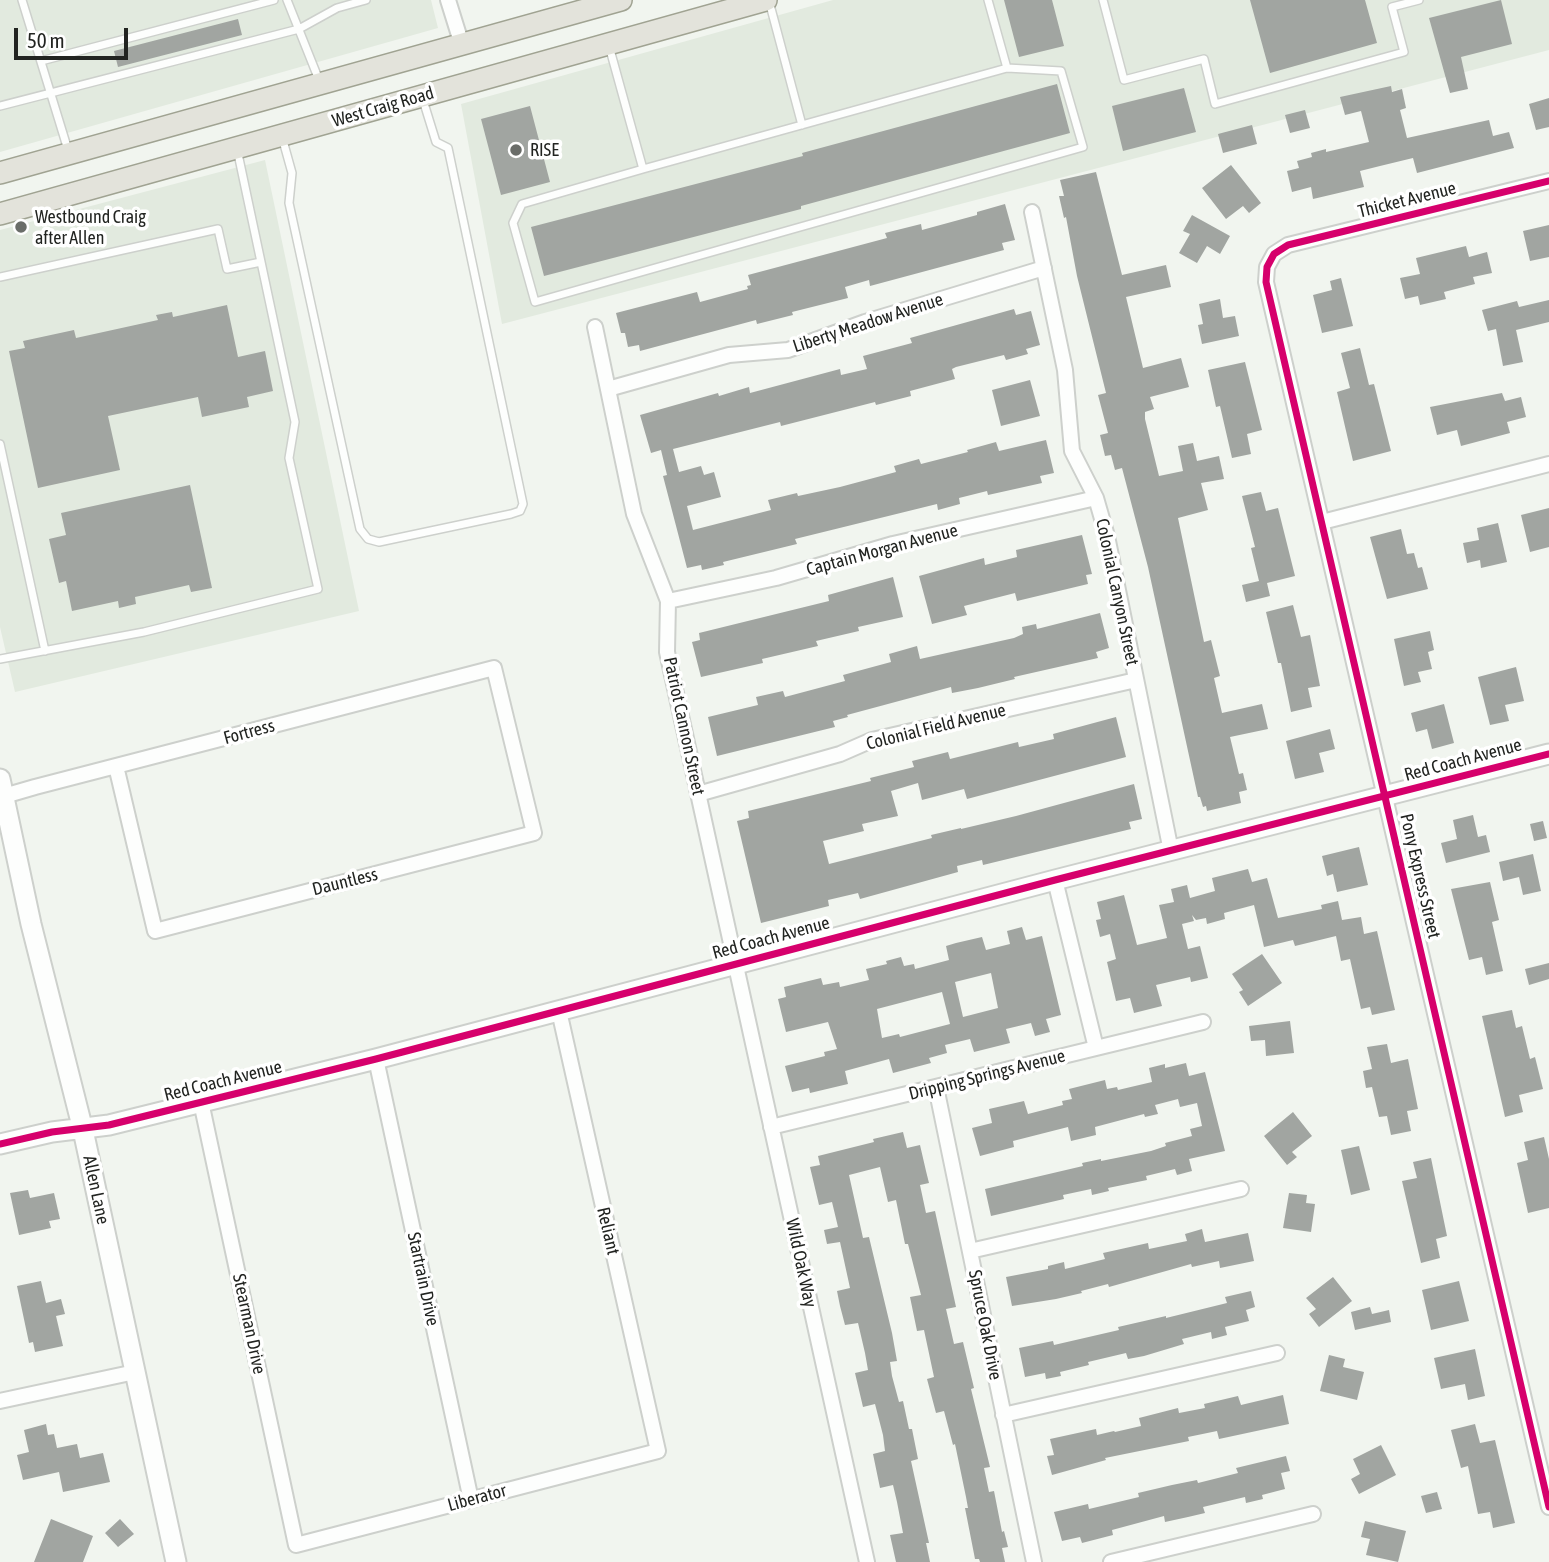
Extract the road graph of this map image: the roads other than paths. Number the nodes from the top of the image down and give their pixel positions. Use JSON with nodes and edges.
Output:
{"nodes":[{"id":1,"x":22,"y":0,"type":"edge"},
{"id":2,"x":274,"y":0,"type":"edge"},
{"id":3,"x":287,"y":0,"type":"edge"},
{"id":4,"x":366,"y":0,"type":"edge"},
{"id":5,"x":448,"y":0,"type":"edge"},
{"id":6,"x":621,"y":0,"type":"edge"},
{"id":7,"x":768,"y":0,"type":"edge"},
{"id":8,"x":988,"y":0,"type":"edge"},
{"id":9,"x":1103,"y":0,"type":"edge"},
{"id":10,"x":1419,"y":0,"type":"edge"},
{"id":11,"x":220,"y":14,"type":"junction"},
{"id":12,"x":198,"y":20,"type":"junction"},
{"id":13,"x":222,"y":23,"type":"dead end"},
{"id":14,"x":179,"y":25,"type":"junction"},
{"id":15,"x":163,"y":29,"type":"junction"},
{"id":16,"x":201,"y":29,"type":"dead end"},
{"id":17,"x":299,"y":29,"type":"junction"},
{"id":18,"x":145,"y":34,"type":"junction"},
{"id":19,"x":181,"y":34,"type":"dead end"},
{"id":20,"x":165,"y":38,"type":"dead end"},
{"id":21,"x":125,"y":39,"type":"junction"},
{"id":22,"x":147,"y":42,"type":"dead end"},
{"id":23,"x":608,"y":43,"type":"junction"},
{"id":24,"x":462,"y":45,"type":"junction"},
{"id":25,"x":127,"y":48,"type":"dead end"},
{"id":26,"x":169,"y":54,"type":"dead end"},
{"id":27,"x":151,"y":58,"type":"dead end"},
{"id":28,"x":40,"y":61,"type":"junction"},
{"id":29,"x":172,"y":62,"type":"junction"},
{"id":30,"x":154,"y":67,"type":"junction"},
{"id":31,"x":1007,"y":68,"type":"junction"},
{"id":32,"x":321,"y":84,"type":"junction"},
{"id":33,"x":50,"y":94,"type":"junction"},
{"id":34,"x":422,"y":96,"type":"junction"},
{"id":35,"x":0,"y":106,"type":"edge"},
{"id":36,"x":332,"y":121,"type":"junction"},
{"id":37,"x":802,"y":125,"type":"junction"},
{"id":38,"x":281,"y":135,"type":"junction"},
{"id":39,"x":237,"y":148,"type":"junction"},
{"id":40,"x":69,"y":154,"type":"junction"},
{"id":41,"x":643,"y":169,"type":"junction"},
{"id":42,"x":0,"y":173,"type":"edge"},
{"id":43,"x":1549,"y":181,"type":"edge"},
{"id":44,"x":1032,"y":212,"type":"dead end"},
{"id":45,"x":0,"y":214,"type":"edge"},
{"id":46,"x":1274,"y":254,"type":"joint"},
{"id":47,"x":261,"y":262,"type":"junction"},
{"id":48,"x":1044,"y":268,"type":"junction"},
{"id":49,"x":0,"y":277,"type":"edge"},
{"id":50,"x":595,"y":327,"type":"dead end"},
{"id":51,"x":608,"y":389,"type":"junction"},
{"id":52,"x":0,"y":444,"type":"edge"},
{"id":53,"x":1549,"y":464,"type":"edge"},
{"id":54,"x":1096,"y":498,"type":"junction"},
{"id":55,"x":1322,"y":522,"type":"junction"},
{"id":56,"x":668,"y":601,"type":"junction"},
{"id":57,"x":45,"y":651,"type":"junction"},
{"id":58,"x":0,"y":659,"type":"edge"},
{"id":59,"x":1136,"y":680,"type":"junction"},
{"id":60,"x":1549,"y":754,"type":"edge"},
{"id":61,"x":116,"y":766,"type":"junction"},
{"id":62,"x":2,"y":787,"type":"edge"},
{"id":63,"x":698,"y":794,"type":"junction"},
{"id":64,"x":1385,"y":797,"type":"junction"},
{"id":65,"x":534,"y":833,"type":"joint"},
{"id":66,"x":1171,"y":851,"type":"junction"},
{"id":67,"x":1055,"y":880,"type":"junction"},
{"id":68,"x":736,"y":964,"type":"junction"},
{"id":69,"x":559,"y":1011,"type":"junction"},
{"id":70,"x":1203,"y":1022,"type":"dead end"},
{"id":71,"x":1096,"y":1048,"type":"junction"},
{"id":72,"x":376,"y":1059,"type":"junction"},
{"id":73,"x":936,"y":1087,"type":"junction"},
{"id":74,"x":201,"y":1102,"type":"junction"},
{"id":75,"x":771,"y":1127,"type":"junction"},
{"id":76,"x":83,"y":1130,"type":"junction"},
{"id":77,"x":0,"y":1143,"type":"edge"},
{"id":78,"x":1241,"y":1189,"type":"dead end"},
{"id":79,"x":970,"y":1251,"type":"junction"},
{"id":80,"x":1277,"y":1353,"type":"dead end"},
{"id":81,"x":135,"y":1372,"type":"junction"},
{"id":82,"x":0,"y":1401,"type":"edge"},
{"id":83,"x":1003,"y":1415,"type":"junction"},
{"id":84,"x":658,"y":1451,"type":"joint"},
{"id":85,"x":471,"y":1500,"type":"junction"},
{"id":86,"x":1549,"y":1507,"type":"edge"},
{"id":87,"x":1313,"y":1514,"type":"dead end"},
{"id":88,"x":296,"y":1545,"type":"joint"},
{"id":89,"x":176,"y":1562,"type":"edge"},
{"id":90,"x":867,"y":1562,"type":"edge"},
{"id":91,"x":1034,"y":1562,"type":"edge"},
{"id":92,"x":1111,"y":1562,"type":"edge"}],
"edges":[{"from":1,"to":28,"type":"lane"},
{"from":2,"to":11,"type":"lane"},
{"from":3,"to":17,"type":"lane"},
{"from":4,"to":17,"type":"lane"},
{"from":5,"to":24,"type":"street"},
{"from":6,"to":24,"type":"main road"},
{"from":7,"to":23,"type":"main road","name":"West Craig Road"},
{"from":7,"to":37,"type":"lane"},
{"from":8,"to":31,"type":"lane"},
{"from":9,"to":10,"type":"lane"},
{"from":11,"to":12,"type":"lane"},
{"from":11,"to":13,"type":"lane"},
{"from":12,"to":14,"type":"lane"},
{"from":12,"to":16,"type":"lane"},
{"from":14,"to":15,"type":"lane"},
{"from":14,"to":19,"type":"lane"},
{"from":15,"to":18,"type":"lane"},
{"from":15,"to":20,"type":"lane"},
{"from":17,"to":29,"type":"lane"},
{"from":17,"to":32,"type":"lane"},
{"from":18,"to":21,"type":"lane"},
{"from":18,"to":22,"type":"lane"},
{"from":21,"to":25,"type":"lane"},
{"from":21,"to":28,"type":"lane"},
{"from":23,"to":34,"type":"main road","name":"West Craig Road"},
{"from":23,"to":41,"type":"lane"},
{"from":24,"to":32,"type":"main road"},
{"from":26,"to":29,"type":"lane"},
{"from":27,"to":30,"type":"lane"},
{"from":28,"to":33,"type":"lane"},
{"from":29,"to":30,"type":"lane"},
{"from":30,"to":33,"type":"lane"},
{"from":31,"to":37,"type":"lane"},
{"from":31,"to":41,"type":"lane"},
{"from":32,"to":36,"type":"main road"},
{"from":32,"to":40,"type":"main road"},
{"from":33,"to":35,"type":"lane"},
{"from":33,"to":40,"type":"lane"},
{"from":34,"to":36,"type":"main road","name":"West Craig Road"},
{"from":34,"to":38,"type":"lane"},
{"from":36,"to":38,"type":"main road","name":"West Craig Road"},
{"from":37,"to":41,"type":"lane"},
{"from":38,"to":39,"type":"main road","name":"West Craig Road"},
{"from":39,"to":45,"type":"main road","name":"West Craig Road"},
{"from":39,"to":47,"type":"lane"},
{"from":40,"to":42,"type":"main road"},
{"from":43,"to":46,"type":"street","name":"Thicket Avenue"},
{"from":44,"to":48,"type":"street","name":"Colonial Canyon Street"},
{"from":46,"to":55,"type":"street","name":"Pony Express Street"},
{"from":47,"to":49,"type":"lane"},
{"from":47,"to":57,"type":"lane"},
{"from":48,"to":51,"type":"street","name":"Liberty Meadow Avenue"},
{"from":48,"to":54,"type":"street","name":"Colonial Canyon Street"},
{"from":50,"to":51,"type":"street","name":"Patriot Cannon Street"},
{"from":51,"to":56,"type":"street","name":"Patriot Cannon Street"},
{"from":52,"to":57,"type":"lane"},
{"from":53,"to":55,"type":"street"},
{"from":54,"to":56,"type":"street","name":"Captain Morgan Avenue"},
{"from":54,"to":59,"type":"street","name":"Colonial Canyon Street"},
{"from":55,"to":64,"type":"street","name":"Pony Express Street"},
{"from":56,"to":63,"type":"street","name":"Patriot Cannon Street"},
{"from":57,"to":58,"type":"lane"},
{"from":59,"to":63,"type":"street","name":"Colonial Field Avenue"},
{"from":59,"to":66,"type":"street","name":"Colonial Canyon Street"},
{"from":60,"to":64,"type":"street","name":"Red Coach Avenue"},
{"from":61,"to":62,"type":"street","name":"Fortress"},
{"from":61,"to":65,"type":"street","name":"Fortress"},
{"from":61,"to":65,"type":"street","name":"Dauntless"},
{"from":62,"to":76,"type":"street","name":"Allen Lane"},
{"from":63,"to":68,"type":"street","name":"Patriot Cannon Street"},
{"from":64,"to":66,"type":"street","name":"Red Coach Avenue"},
{"from":64,"to":86,"type":"street","name":"Pony Express Street"},
{"from":66,"to":67,"type":"street","name":"Red Coach Avenue"},
{"from":67,"to":68,"type":"street","name":"Red Coach Avenue"},
{"from":67,"to":71,"type":"street"},
{"from":68,"to":69,"type":"street","name":"Red Coach Avenue"},
{"from":68,"to":75,"type":"street","name":"Wild Oak Way"},
{"from":69,"to":72,"type":"street","name":"Red Coach Avenue"},
{"from":69,"to":84,"type":"street","name":"Reliant"},
{"from":70,"to":71,"type":"street","name":"Dripping Springs Avenue"},
{"from":71,"to":73,"type":"street","name":"Dripping Springs Avenue"},
{"from":72,"to":74,"type":"street","name":"Red Coach Avenue"},
{"from":72,"to":85,"type":"street","name":"Startrain Drive"},
{"from":73,"to":75,"type":"street","name":"Dripping Springs Avenue"},
{"from":73,"to":79,"type":"street","name":"Spruce Oak Drive"},
{"from":74,"to":76,"type":"street","name":"Red Coach Avenue"},
{"from":74,"to":88,"type":"street","name":"Stearman Drive"},
{"from":75,"to":90,"type":"street","name":"Wild Oak Way"},
{"from":76,"to":77,"type":"street","name":"Red Coach Avenue"},
{"from":76,"to":81,"type":"street","name":"Allen Lane"},
{"from":78,"to":79,"type":"street"},
{"from":79,"to":83,"type":"street","name":"Spruce Oak Drive"},
{"from":80,"to":83,"type":"street"},
{"from":81,"to":82,"type":"street"},
{"from":81,"to":89,"type":"street","name":"Allen Lane"},
{"from":83,"to":91,"type":"street","name":"Spruce Oak Drive"},
{"from":84,"to":85,"type":"street","name":"Liberator"},
{"from":85,"to":88,"type":"street","name":"Liberator"},
{"from":87,"to":92,"type":"street"}]}
